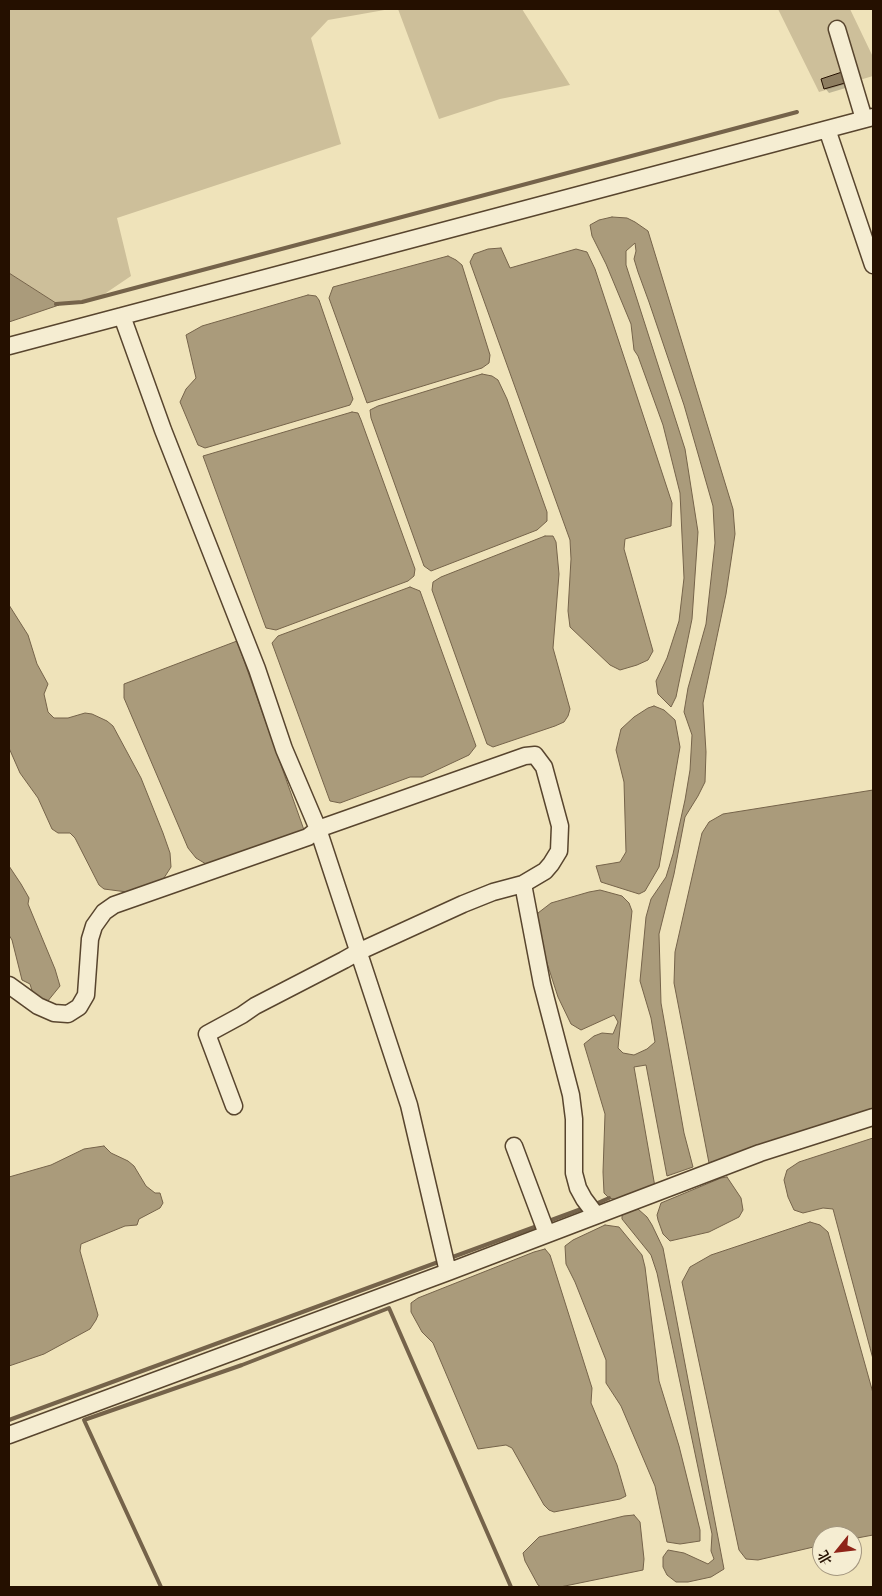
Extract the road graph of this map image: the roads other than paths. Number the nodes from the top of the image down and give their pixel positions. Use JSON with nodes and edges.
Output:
{"nodes":[{"id":1,"x":837,"y":29,"type":"dead end"},
{"id":2,"x":869,"y":118,"type":"edge"},
{"id":3,"x":828,"y":129,"type":"junction"},
{"id":4,"x":873,"y":265,"type":"edge"},
{"id":5,"x":122,"y":316,"type":"junction"},
{"id":6,"x":9,"y":346,"type":"edge"},
{"id":7,"x":318,"y":829,"type":"junction"},
{"id":8,"x":523,"y":884,"type":"junction"},
{"id":9,"x":358,"y":952,"type":"junction"},
{"id":10,"x":9,"y":985,"type":"edge"},
{"id":11,"x":234,"y":1106,"type":"dead end"},
{"id":12,"x":873,"y":1117,"type":"edge"},
{"id":13,"x":514,"y":1146,"type":"dead end"},
{"id":14,"x":596,"y":1215,"type":"junction"},
{"id":15,"x":547,"y":1234,"type":"junction"},
{"id":16,"x":448,"y":1272,"type":"junction"},
{"id":17,"x":9,"y":1435,"type":"edge"}],
"edges":[{"from":1,"to":2,"type":"street"},
{"from":2,"to":3,"type":"street"},
{"from":3,"to":4,"type":"street"},
{"from":3,"to":5,"type":"street"},
{"from":5,"to":6,"type":"street"},
{"from":5,"to":7,"type":"street"},
{"from":7,"to":8,"type":"street"},
{"from":7,"to":9,"type":"street"},
{"from":7,"to":10,"type":"street"},
{"from":8,"to":9,"type":"street"},
{"from":8,"to":14,"type":"street"},
{"from":9,"to":11,"type":"street"},
{"from":9,"to":16,"type":"street"},
{"from":12,"to":14,"type":"street"},
{"from":13,"to":15,"type":"street"},
{"from":14,"to":15,"type":"street"},
{"from":15,"to":16,"type":"street"},
{"from":16,"to":17,"type":"street"}]}
